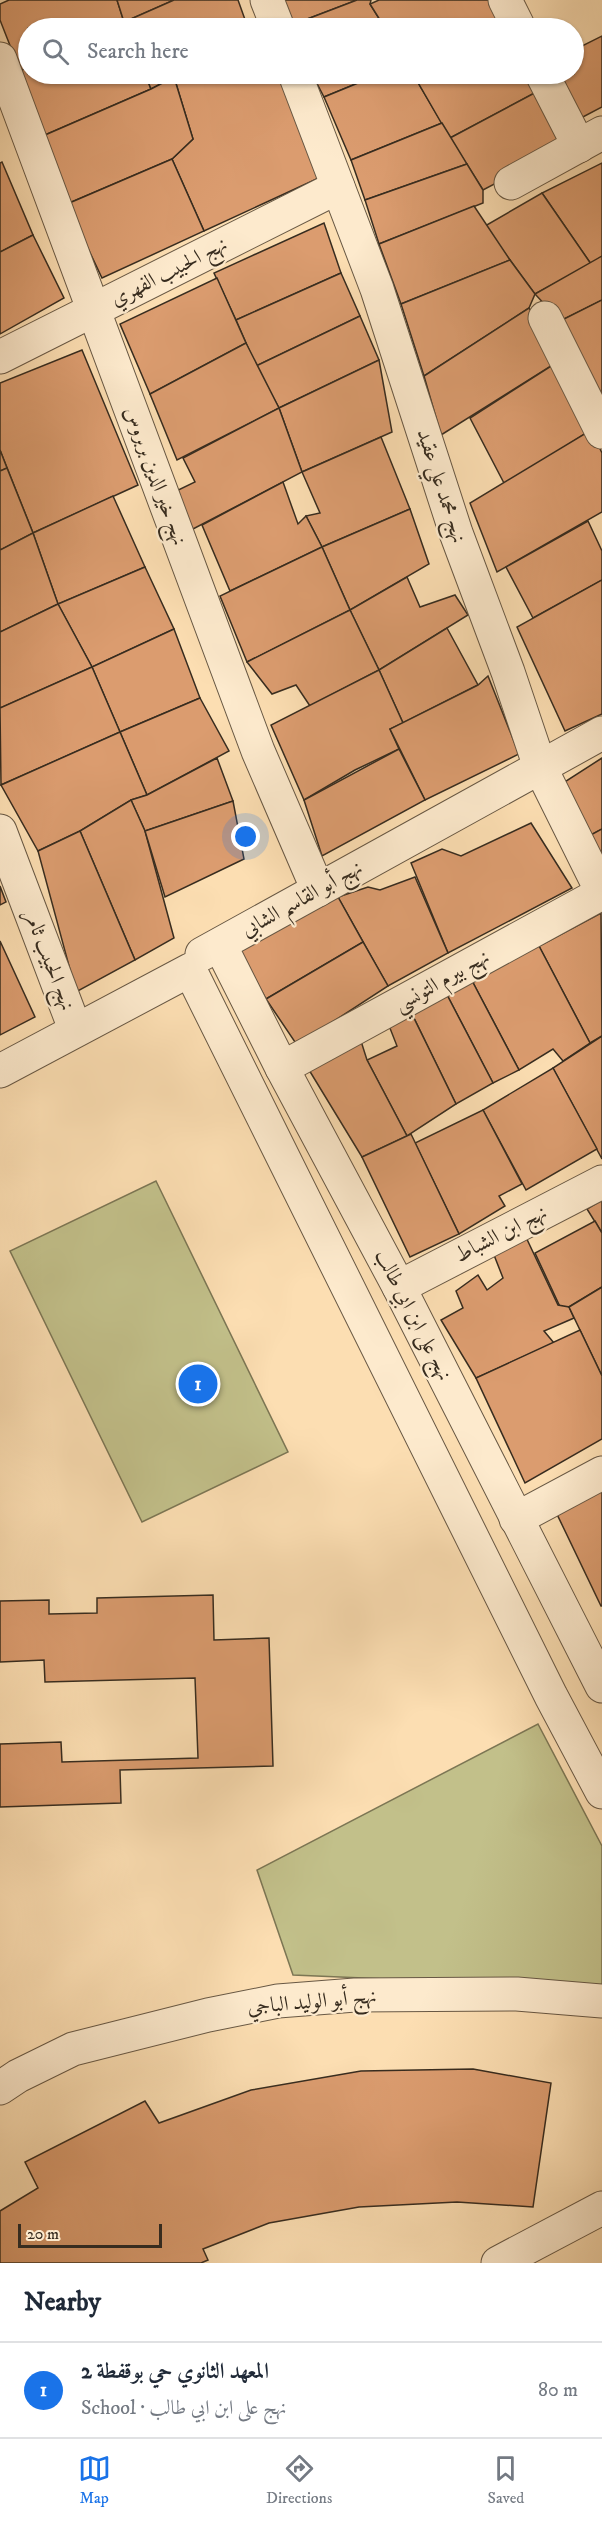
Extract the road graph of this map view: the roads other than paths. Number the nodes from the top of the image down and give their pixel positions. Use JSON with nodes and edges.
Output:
{"nodes":[{"id":1,"x":267,"y":0,"type":"edge"},
{"id":2,"x":505,"y":0,"type":"edge"},
{"id":3,"x":274,"y":18,"type":"edge"},
{"id":4,"x":514,"y":18,"type":"edge"},
{"id":5,"x":0,"y":59,"type":"edge"},
{"id":6,"x":299,"y":84,"type":"edge"},
{"id":7,"x":549,"y":84,"type":"edge"},
{"id":8,"x":590,"y":140,"type":"edge"},
{"id":9,"x":512,"y":183,"type":"dead end"},
{"id":10,"x":338,"y":188,"type":"junction"},
{"id":11,"x":93,"y":310,"type":"junction"},
{"id":12,"x":545,"y":318,"type":"dead end"},
{"id":13,"x":0,"y":357,"type":"edge"},
{"id":14,"x":602,"y":432,"type":"edge"},
{"id":15,"x":602,"y":733,"type":"edge"},
{"id":16,"x":540,"y":767,"type":"junction"},
{"id":17,"x":0,"y":831,"type":"edge"},
{"id":18,"x":318,"y":890,"type":"junction"},
{"id":19,"x":602,"y":892,"type":"edge"},
{"id":20,"x":220,"y":945,"type":"junction"},
{"id":21,"x":72,"y":1021,"type":"junction"},
{"id":22,"x":0,"y":1059,"type":"edge"},
{"id":23,"x":282,"y":1068,"type":"junction"},
{"id":24,"x":0,"y":1071,"type":"edge"},
{"id":25,"x":602,"y":1182,"type":"edge"},
{"id":26,"x":399,"y":1287,"type":"junction"},
{"id":27,"x":602,"y":1473,"type":"edge"},
{"id":28,"x":516,"y":1519,"type":"junction"},
{"id":29,"x":593,"y":1646,"type":"edge"},
{"id":30,"x":602,"y":1686,"type":"edge"},
{"id":31,"x":602,"y":1792,"type":"edge"},
{"id":32,"x":602,"y":2001,"type":"edge"},
{"id":33,"x":0,"y":2088,"type":"edge"},
{"id":34,"x":602,"y":2208,"type":"edge"},
{"id":35,"x":602,"y":2233,"type":"edge"},
{"id":36,"x":498,"y":2263,"type":"edge"},
{"id":37,"x":544,"y":2263,"type":"edge"}],
"edges":[{"from":1,"to":3,"type":"street"},
{"from":2,"to":4,"type":"street"},
{"from":5,"to":11,"type":"street","name":"نهج خير الدين بربروس"},
{"from":6,"to":10,"type":"street","name":"نهج محمد علي عقيد"},
{"from":7,"to":8,"type":"street"},
{"from":8,"to":9,"type":"street"},
{"from":10,"to":11,"type":"street","name":"نهج الحبيب الفهري"},
{"from":10,"to":16,"type":"street","name":"نهج محمد علي عقيد"},
{"from":11,"to":13,"type":"street","name":"نهج الحبيب الفهري"},
{"from":11,"to":18,"type":"street","name":"نهج خير الدين بربروس"},
{"from":12,"to":14,"type":"street"},
{"from":15,"to":16,"type":"street","name":"نهج أبو القاسم الشابي"},
{"from":16,"to":18,"type":"street","name":"نهج أبو القاسم الشابي"},
{"from":16,"to":19,"type":"street","name":"نهج محمد علي عقيد"},
{"from":17,"to":21,"type":"street","name":"نهج الحبيب ثامر"},
{"from":18,"to":20,"type":"street","name":"نهج أبو القاسم الشابي"},
{"from":19,"to":23,"type":"street","name":"نهج بيرم التونسي"},
{"from":20,"to":21,"type":"street","name":"نهج أبو القاسم الشابي"},
{"from":20,"to":23,"type":"street","name":"نهج على ابن ابي طالب"},
{"from":21,"to":22,"type":"street","name":"نهج أبو القاسم الشابي"},
{"from":23,"to":26,"type":"street","name":"نهج على ابن ابي طالب"},
{"from":24,"to":31,"type":"street"},
{"from":25,"to":26,"type":"street","name":"نهج ابن الشباط"},
{"from":26,"to":28,"type":"street","name":"نهج على ابن ابي طالب"},
{"from":27,"to":28,"type":"street"},
{"from":28,"to":29,"type":"street","name":"نهج على ابن ابي طالب"},
{"from":29,"to":30,"type":"street","name":"نهج على ابن ابي طالب"},
{"from":32,"to":33,"type":"street","name":"نهج أبو الوليد الباجي"},
{"from":34,"to":36,"type":"street"},
{"from":35,"to":37,"type":"street"}]}
